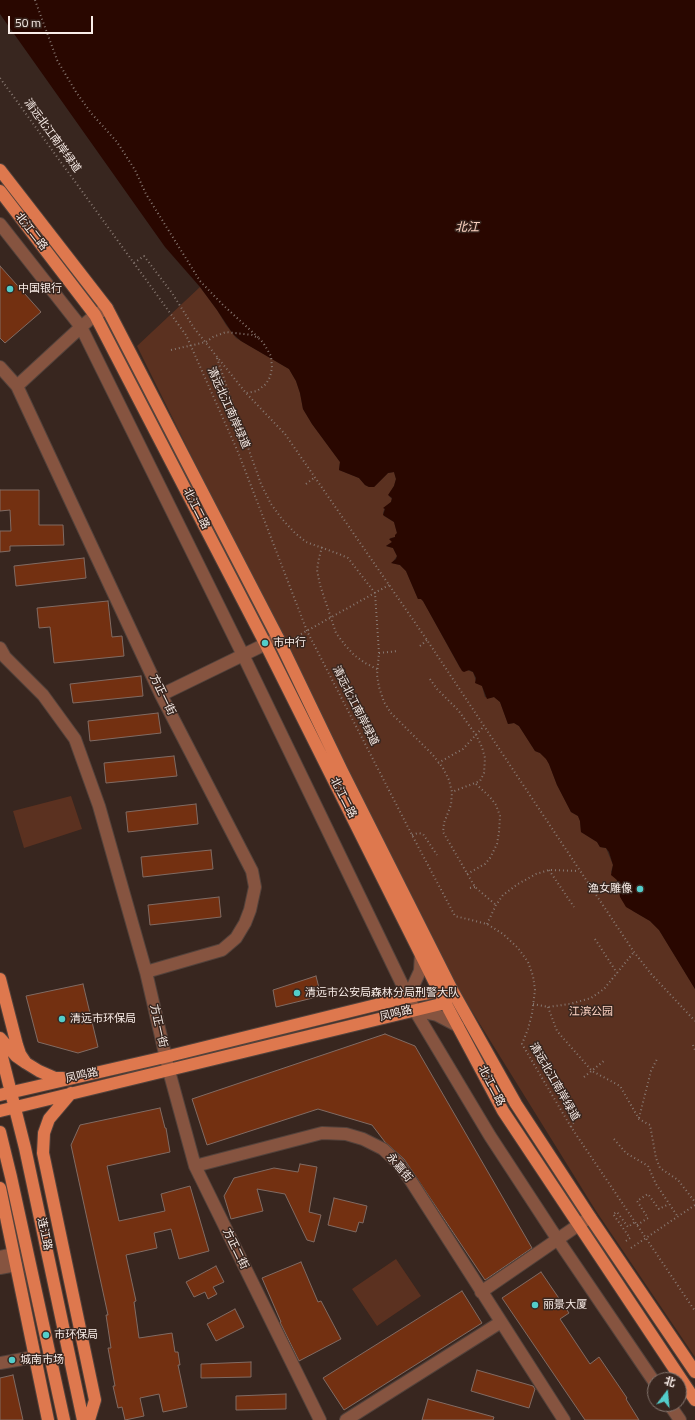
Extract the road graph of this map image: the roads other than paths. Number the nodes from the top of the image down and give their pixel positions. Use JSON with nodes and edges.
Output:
{"nodes":[{"id":1,"x":0,"y":170,"type":"edge"},
{"id":2,"x":0,"y":191,"type":"edge"},
{"id":3,"x":0,"y":224,"type":"edge"},
{"id":4,"x":107,"y":308,"type":"junction"},
{"id":5,"x":95,"y":315,"type":"junction"},
{"id":6,"x":81,"y":327,"type":"junction"},
{"id":7,"x":0,"y":367,"type":"edge"},
{"id":8,"x":18,"y":386,"type":"junction"},
{"id":9,"x":278,"y":638,"type":"junction"},
{"id":10,"x":265,"y":644,"type":"junction"},
{"id":11,"x":0,"y":648,"type":"edge"},
{"id":12,"x":243,"y":655,"type":"junction"},
{"id":13,"x":161,"y":696,"type":"junction"},
{"id":14,"x":421,"y":953,"type":"junction"},
{"id":15,"x":146,"y":972,"type":"junction"},
{"id":16,"x":0,"y":979,"type":"edge"},
{"id":17,"x":452,"y":990,"type":"junction"},
{"id":18,"x":439,"y":991,"type":"junction"},
{"id":19,"x":408,"y":997,"type":"junction"},
{"id":20,"x":445,"y":1003,"type":"junction"},
{"id":21,"x":414,"y":1009,"type":"junction"},
{"id":22,"x":458,"y":1026,"type":"junction"},
{"id":23,"x":0,"y":1038,"type":"edge"},
{"id":24,"x":0,"y":1049,"type":"edge"},
{"id":25,"x":165,"y":1057,"type":"junction"},
{"id":26,"x":26,"y":1063,"type":"junction"},
{"id":27,"x":169,"y":1071,"type":"junction"},
{"id":28,"x":68,"y":1079,"type":"junction"},
{"id":29,"x":6,"y":1093,"type":"edge"},
{"id":30,"x":72,"y":1093,"type":"junction"},
{"id":31,"x":15,"y":1107,"type":"junction"},
{"id":32,"x":0,"y":1111,"type":"edge"},
{"id":33,"x":0,"y":1132,"type":"edge"},
{"id":34,"x":0,"y":1160,"type":"edge"},
{"id":35,"x":195,"y":1166,"type":"junction"},
{"id":36,"x":11,"y":1177,"type":"junction"},
{"id":37,"x":0,"y":1188,"type":"edge"},
{"id":38,"x":590,"y":1217,"type":"junction"},
{"id":39,"x":578,"y":1225,"type":"junction"},
{"id":40,"x":558,"y":1240,"type":"junction"},
{"id":41,"x":0,"y":1257,"type":"edge"},
{"id":42,"x":14,"y":1260,"type":"junction"},
{"id":43,"x":0,"y":1268,"type":"edge"},
{"id":44,"x":482,"y":1292,"type":"junction"},
{"id":45,"x":501,"y":1322,"type":"junction"},
{"id":46,"x":34,"y":1357,"type":"junction"},
{"id":47,"x":0,"y":1363,"type":"edge"},
{"id":48,"x":648,"y":1372,"type":"edge"},
{"id":49,"x":695,"y":1372,"type":"edge"},
{"id":50,"x":695,"y":1400,"type":"edge"},
{"id":51,"x":48,"y":1420,"type":"edge"},
{"id":52,"x":64,"y":1420,"type":"edge"},
{"id":53,"x":83,"y":1420,"type":"edge"},
{"id":54,"x":89,"y":1420,"type":"edge"},
{"id":55,"x":320,"y":1420,"type":"edge"},
{"id":56,"x":346,"y":1420,"type":"edge"},
{"id":57,"x":564,"y":1420,"type":"edge"}],
"edges":[{"from":1,"to":4,"type":"main road","name":"北江二路"},
{"from":2,"to":5,"type":"main road","name":"北江二路"},
{"from":3,"to":6,"type":"street","name":"北江二路"},
{"from":4,"to":5,"type":"street"},
{"from":4,"to":9,"type":"main road","name":"北江二路"},
{"from":5,"to":6,"type":"street"},
{"from":5,"to":10,"type":"main road","name":"北江二路"},
{"from":6,"to":8,"type":"street"},
{"from":6,"to":12,"type":"street","name":"北江二路"},
{"from":7,"to":8,"type":"street","name":"方正一街"},
{"from":8,"to":13,"type":"street","name":"方正一街"},
{"from":9,"to":10,"type":"street"},
{"from":9,"to":17,"type":"main road","name":"北江二路"},
{"from":10,"to":12,"type":"street"},
{"from":10,"to":14,"type":"main road","name":"北江二路"},
{"from":11,"to":15,"type":"street","name":"方正一街"},
{"from":12,"to":13,"type":"street"},
{"from":12,"to":19,"type":"street","name":"北江二路"},
{"from":13,"to":15,"type":"street","name":"方正一街"},
{"from":14,"to":18,"type":"main road","name":"北江二路"},
{"from":14,"to":19,"type":"street"},
{"from":15,"to":25,"type":"street","name":"方正一街"},
{"from":16,"to":26,"type":"main road"},
{"from":17,"to":18,"type":"main road","name":"凤鸣路"},
{"from":17,"to":20,"type":"main road"},
{"from":17,"to":38,"type":"main road","name":"北江二路"},
{"from":18,"to":19,"type":"main road","name":"凤鸣路"},
{"from":18,"to":20,"type":"main road","name":"北江二路"},
{"from":19,"to":21,"type":"street","name":"北江二路"},
{"from":19,"to":25,"type":"main road","name":"凤鸣路"},
{"from":20,"to":21,"type":"main road","name":"凤鸣路"},
{"from":20,"to":22,"type":"main road","name":"北江二路"},
{"from":21,"to":22,"type":"street"},
{"from":21,"to":27,"type":"main road","name":"凤鸣路"},
{"from":21,"to":40,"type":"street","name":"北江二路"},
{"from":22,"to":39,"type":"main road","name":"北江二路"},
{"from":23,"to":26,"type":"main road"},
{"from":24,"to":29,"type":"main road","name":"连江路"},
{"from":25,"to":27,"type":"street","name":"方正一街"},
{"from":25,"to":28,"type":"main road","name":"凤鸣路"},
{"from":26,"to":28,"type":"main road"},
{"from":27,"to":30,"type":"main road","name":"凤鸣路"},
{"from":27,"to":35,"type":"street","name":"方正二街"},
{"from":28,"to":29,"type":"main road","name":"凤鸣路"},
{"from":29,"to":31,"type":"main road","name":"连江路"},
{"from":30,"to":31,"type":"main road","name":"凤鸣路"},
{"from":30,"to":54,"type":"main road"},
{"from":31,"to":32,"type":"main road","name":"凤鸣路"},
{"from":31,"to":53,"type":"main road","name":"连江路"},
{"from":33,"to":36,"type":"main road","name":"连江路"},
{"from":34,"to":36,"type":"main road"},
{"from":35,"to":44,"type":"street","name":"永嘉街"},
{"from":35,"to":55,"type":"street","name":"方正二街"},
{"from":36,"to":52,"type":"main road","name":"连江路"},
{"from":37,"to":42,"type":"main road"},
{"from":38,"to":39,"type":"street"},
{"from":38,"to":49,"type":"main road","name":"北江二路"},
{"from":39,"to":40,"type":"street"},
{"from":39,"to":50,"type":"main road","name":"北江二路"},
{"from":40,"to":44,"type":"street"},
{"from":40,"to":48,"type":"street","name":"北江二路"},
{"from":41,"to":42,"type":"street"},
{"from":42,"to":43,"type":"street"},
{"from":42,"to":46,"type":"main road"},
{"from":44,"to":45,"type":"street","name":"永嘉街"},
{"from":45,"to":56,"type":"street"},
{"from":45,"to":57,"type":"street","name":"永嘉街"},
{"from":46,"to":47,"type":"street"},
{"from":46,"to":51,"type":"main road"}]}
